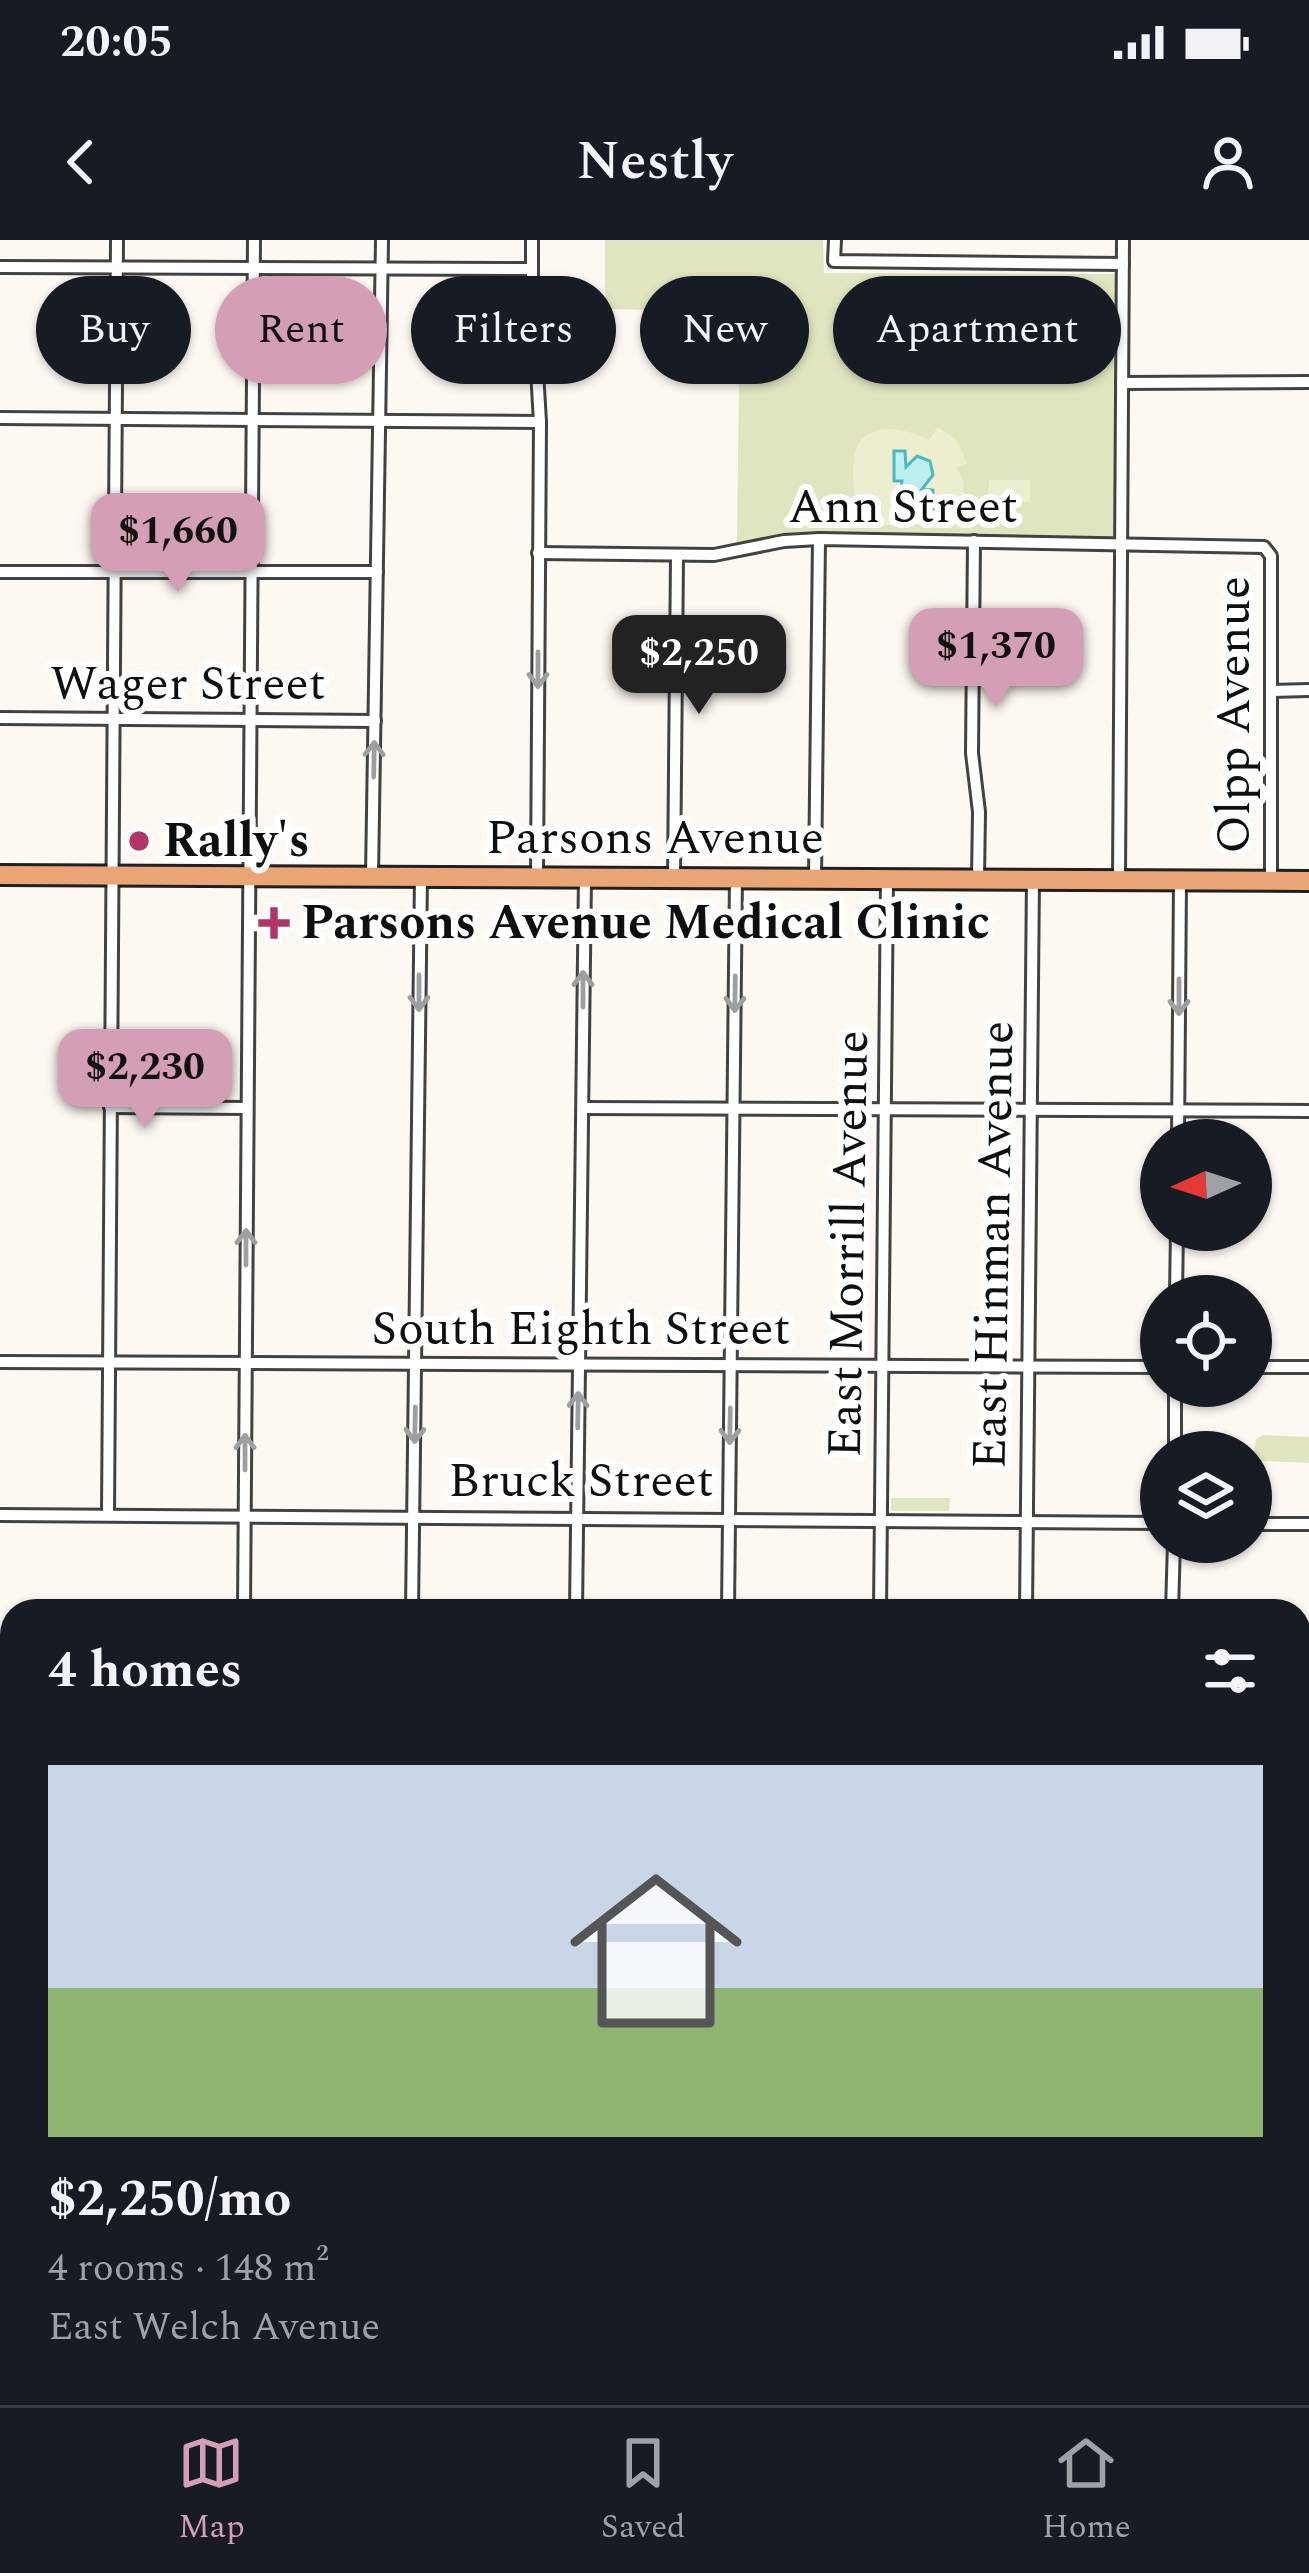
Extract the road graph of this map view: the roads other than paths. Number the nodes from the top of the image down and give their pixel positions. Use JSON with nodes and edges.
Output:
{"nodes":[{"id":1,"x":117,"y":240,"type":"edge"},
{"id":2,"x":254,"y":240,"type":"edge"},
{"id":3,"x":382,"y":240,"type":"edge"},
{"id":4,"x":532,"y":240,"type":"edge"},
{"id":5,"x":835,"y":240,"type":"edge"},
{"id":6,"x":1123,"y":240,"type":"edge"},
{"id":7,"x":1123,"y":264,"type":"junction"},
{"id":8,"x":0,"y":267,"type":"edge"},
{"id":9,"x":117,"y":268,"type":"junction"},
{"id":10,"x":254,"y":268,"type":"junction"},
{"id":11,"x":382,"y":268,"type":"junction"},
{"id":12,"x":532,"y":269,"type":"junction"},
{"id":13,"x":1309,"y":382,"type":"edge"},
{"id":14,"x":1122,"y":383,"type":"junction"},
{"id":15,"x":0,"y":418,"type":"edge"},
{"id":16,"x":116,"y":418,"type":"junction"},
{"id":17,"x":252,"y":419,"type":"junction"},
{"id":18,"x":378,"y":421,"type":"junction"},
{"id":19,"x":540,"y":422,"type":"junction"},
{"id":20,"x":819,"y":539,"type":"junction"},
{"id":21,"x":974,"y":542,"type":"junction"},
{"id":22,"x":1121,"y":543,"type":"junction"},
{"id":23,"x":1268,"y":549,"type":"joint"},
{"id":24,"x":538,"y":553,"type":"junction"},
{"id":25,"x":677,"y":556,"type":"junction"},
{"id":26,"x":114,"y":571,"type":"junction"},
{"id":27,"x":251,"y":571,"type":"junction"},
{"id":28,"x":0,"y":572,"type":"edge"},
{"id":29,"x":377,"y":572,"type":"junction"},
{"id":30,"x":1309,"y":690,"type":"edge"},
{"id":31,"x":1271,"y":691,"type":"junction"},
{"id":32,"x":0,"y":718,"type":"edge"},
{"id":33,"x":113,"y":720,"type":"junction"},
{"id":34,"x":250,"y":720,"type":"junction"},
{"id":35,"x":375,"y":721,"type":"junction"},
{"id":36,"x":0,"y":875,"type":"edge"},
{"id":37,"x":111,"y":875,"type":"junction"},
{"id":38,"x":248,"y":876,"type":"junction"},
{"id":39,"x":372,"y":876,"type":"junction"},
{"id":40,"x":421,"y":876,"type":"junction"},
{"id":41,"x":537,"y":876,"type":"junction"},
{"id":42,"x":585,"y":877,"type":"junction"},
{"id":43,"x":674,"y":878,"type":"junction"},
{"id":44,"x":736,"y":878,"type":"junction"},
{"id":45,"x":815,"y":878,"type":"junction"},
{"id":46,"x":887,"y":878,"type":"junction"},
{"id":47,"x":978,"y":879,"type":"junction"},
{"id":48,"x":1033,"y":879,"type":"junction"},
{"id":49,"x":1119,"y":880,"type":"junction"},
{"id":50,"x":1180,"y":880,"type":"junction"},
{"id":51,"x":1271,"y":880,"type":"junction"},
{"id":52,"x":1309,"y":880,"type":"edge"},
{"id":53,"x":583,"y":1104,"type":"junction"},
{"id":54,"x":110,"y":1107,"type":"junction"},
{"id":55,"x":247,"y":1108,"type":"junction"},
{"id":56,"x":734,"y":1109,"type":"junction"},
{"id":57,"x":885,"y":1110,"type":"junction"},
{"id":58,"x":1031,"y":1111,"type":"junction"},
{"id":59,"x":1178,"y":1112,"type":"junction"},
{"id":60,"x":1309,"y":1112,"type":"edge"},
{"id":61,"x":1178,"y":1119,"type":"edge"},
{"id":62,"x":0,"y":1362,"type":"edge"},
{"id":63,"x":109,"y":1364,"type":"junction"},
{"id":64,"x":245,"y":1364,"type":"junction"},
{"id":65,"x":416,"y":1364,"type":"junction"},
{"id":66,"x":579,"y":1366,"type":"junction"},
{"id":67,"x":731,"y":1366,"type":"junction"},
{"id":68,"x":883,"y":1366,"type":"junction"},
{"id":69,"x":1029,"y":1367,"type":"junction"},
{"id":70,"x":1140,"y":1367,"type":"edge"},
{"id":71,"x":1272,"y":1367,"type":"edge"},
{"id":72,"x":1309,"y":1367,"type":"edge"},
{"id":73,"x":0,"y":1515,"type":"edge"},
{"id":74,"x":108,"y":1515,"type":"junction"},
{"id":75,"x":244,"y":1516,"type":"junction"},
{"id":76,"x":413,"y":1516,"type":"junction"},
{"id":77,"x":577,"y":1517,"type":"junction"},
{"id":78,"x":729,"y":1518,"type":"junction"},
{"id":79,"x":882,"y":1520,"type":"junction"},
{"id":80,"x":1027,"y":1522,"type":"junction"},
{"id":81,"x":1140,"y":1523,"type":"edge"},
{"id":82,"x":1272,"y":1524,"type":"edge"},
{"id":83,"x":1309,"y":1524,"type":"edge"},
{"id":84,"x":1173,"y":1563,"type":"edge"},
{"id":85,"x":244,"y":1599,"type":"edge"},
{"id":86,"x":412,"y":1599,"type":"edge"},
{"id":87,"x":576,"y":1599,"type":"edge"},
{"id":88,"x":728,"y":1599,"type":"edge"},
{"id":89,"x":880,"y":1599,"type":"edge"},
{"id":90,"x":1026,"y":1599,"type":"edge"},
{"id":91,"x":1172,"y":1599,"type":"edge"}],
"edges":[{"from":1,"to":9,"type":"street"},
{"from":2,"to":10,"type":"street"},
{"from":3,"to":11,"type":"street"},
{"from":4,"to":12,"type":"street"},
{"from":5,"to":7,"type":"street"},
{"from":6,"to":7,"type":"street"},
{"from":7,"to":14,"type":"street"},
{"from":8,"to":9,"type":"street"},
{"from":9,"to":10,"type":"street"},
{"from":9,"to":16,"type":"street"},
{"from":10,"to":11,"type":"street"},
{"from":10,"to":17,"type":"street"},
{"from":11,"to":12,"type":"street"},
{"from":11,"to":18,"type":"street"},
{"from":12,"to":19,"type":"street"},
{"from":13,"to":14,"type":"street"},
{"from":14,"to":22,"type":"street"},
{"from":15,"to":16,"type":"street"},
{"from":16,"to":17,"type":"street"},
{"from":16,"to":26,"type":"street"},
{"from":17,"to":18,"type":"street"},
{"from":17,"to":27,"type":"street"},
{"from":18,"to":19,"type":"street"},
{"from":18,"to":29,"type":"street"},
{"from":19,"to":24,"type":"street"},
{"from":20,"to":21,"type":"street","name":"Ann Street"},
{"from":20,"to":25,"type":"street","name":"Ann Street"},
{"from":20,"to":45,"type":"street"},
{"from":21,"to":22,"type":"street","name":"Ann Street"},
{"from":21,"to":47,"type":"street"},
{"from":22,"to":23,"type":"street","name":"Ann Street"},
{"from":22,"to":49,"type":"street"},
{"from":23,"to":31,"type":"street","name":"Olpp Avenue"},
{"from":24,"to":25,"type":"street","name":"Ann Street"},
{"from":24,"to":41,"type":"street","one_way":true},
{"from":25,"to":43,"type":"street"},
{"from":26,"to":27,"type":"street"},
{"from":26,"to":28,"type":"street"},
{"from":26,"to":33,"type":"street"},
{"from":27,"to":29,"type":"street"},
{"from":27,"to":34,"type":"street"},
{"from":29,"to":35,"type":"street"},
{"from":30,"to":31,"type":"street"},
{"from":31,"to":51,"type":"street","name":"Olpp Avenue"},
{"from":32,"to":33,"type":"street","name":"Wager Street"},
{"from":33,"to":34,"type":"street","name":"Wager Street"},
{"from":33,"to":37,"type":"street"},
{"from":34,"to":35,"type":"street","name":"Wager Street"},
{"from":34,"to":38,"type":"street"},
{"from":39,"to":35,"type":"street","one_way":true},
{"from":36,"to":37,"type":"main road","name":"Parsons Avenue"},
{"from":37,"to":38,"type":"main road","name":"Parsons Avenue"},
{"from":37,"to":54,"type":"street"},
{"from":38,"to":39,"type":"main road","name":"Parsons Avenue"},
{"from":38,"to":55,"type":"street"},
{"from":39,"to":40,"type":"main road","name":"Parsons Avenue"},
{"from":40,"to":41,"type":"main road","name":"Parsons Avenue"},
{"from":40,"to":65,"type":"street","one_way":true},
{"from":41,"to":42,"type":"main road","name":"Parsons Avenue"},
{"from":42,"to":43,"type":"main road","name":"Parsons Avenue"},
{"from":53,"to":42,"type":"street","one_way":true},
{"from":43,"to":44,"type":"main road","name":"Parsons Avenue"},
{"from":44,"to":45,"type":"main road","name":"Parsons Avenue"},
{"from":44,"to":56,"type":"street","one_way":true},
{"from":45,"to":46,"type":"main road","name":"Parsons Avenue"},
{"from":46,"to":47,"type":"main road","name":"Parsons Avenue"},
{"from":46,"to":57,"type":"street","name":"East Morrill Avenue"},
{"from":47,"to":48,"type":"main road","name":"Parsons Avenue"},
{"from":48,"to":49,"type":"main road","name":"Parsons Avenue"},
{"from":48,"to":58,"type":"street","name":"East Hinman Avenue"},
{"from":49,"to":50,"type":"main road","name":"Parsons Avenue"},
{"from":50,"to":51,"type":"main road","name":"Parsons Avenue"},
{"from":50,"to":59,"type":"street","one_way":true},
{"from":51,"to":52,"type":"main road","name":"Parsons Avenue"},
{"from":53,"to":56,"type":"street"},
{"from":53,"to":66,"type":"street"},
{"from":54,"to":55,"type":"street"},
{"from":54,"to":63,"type":"street"},
{"from":64,"to":55,"type":"street","one_way":true},
{"from":56,"to":57,"type":"street"},
{"from":56,"to":67,"type":"street"},
{"from":57,"to":58,"type":"street"},
{"from":57,"to":68,"type":"street","name":"East Morrill Avenue"},
{"from":58,"to":59,"type":"street"},
{"from":58,"to":69,"type":"street","name":"East Hinman Avenue"},
{"from":59,"to":60,"type":"street"},
{"from":59,"to":61,"type":"street"},
{"from":62,"to":63,"type":"street","name":"South Eighth Street"},
{"from":63,"to":64,"type":"street","name":"South Eighth Street"},
{"from":63,"to":74,"type":"street"},
{"from":64,"to":65,"type":"street","name":"South Eighth Street"},
{"from":75,"to":64,"type":"street","one_way":true},
{"from":65,"to":66,"type":"street","name":"South Eighth Street"},
{"from":65,"to":76,"type":"street","one_way":true},
{"from":66,"to":67,"type":"street","name":"South Eighth Street"},
{"from":77,"to":66,"type":"street","one_way":true},
{"from":67,"to":68,"type":"street","name":"South Eighth Street"},
{"from":67,"to":78,"type":"street","one_way":true},
{"from":68,"to":69,"type":"street","name":"South Eighth Street"},
{"from":68,"to":79,"type":"street","name":"East Morrill Avenue"},
{"from":69,"to":70,"type":"street","name":"South Eighth Street"},
{"from":69,"to":80,"type":"street","name":"East Hinman Avenue"},
{"from":71,"to":72,"type":"street"},
{"from":73,"to":74,"type":"street","name":"Bruck Street"},
{"from":74,"to":75,"type":"street","name":"Bruck Street"},
{"from":75,"to":76,"type":"street","name":"Bruck Street"},
{"from":75,"to":85,"type":"street"},
{"from":76,"to":77,"type":"street","name":"Bruck Street"},
{"from":76,"to":86,"type":"street"},
{"from":77,"to":78,"type":"street","name":"Bruck Street"},
{"from":77,"to":87,"type":"street"},
{"from":78,"to":79,"type":"street","name":"Bruck Street"},
{"from":78,"to":88,"type":"street"},
{"from":79,"to":80,"type":"street","name":"Bruck Street"},
{"from":79,"to":89,"type":"street","name":"East Morrill Avenue"},
{"from":80,"to":81,"type":"street","name":"Bruck Street"},
{"from":80,"to":90,"type":"street","name":"East Hinman Avenue"},
{"from":82,"to":83,"type":"street"},
{"from":84,"to":91,"type":"street"}]}
